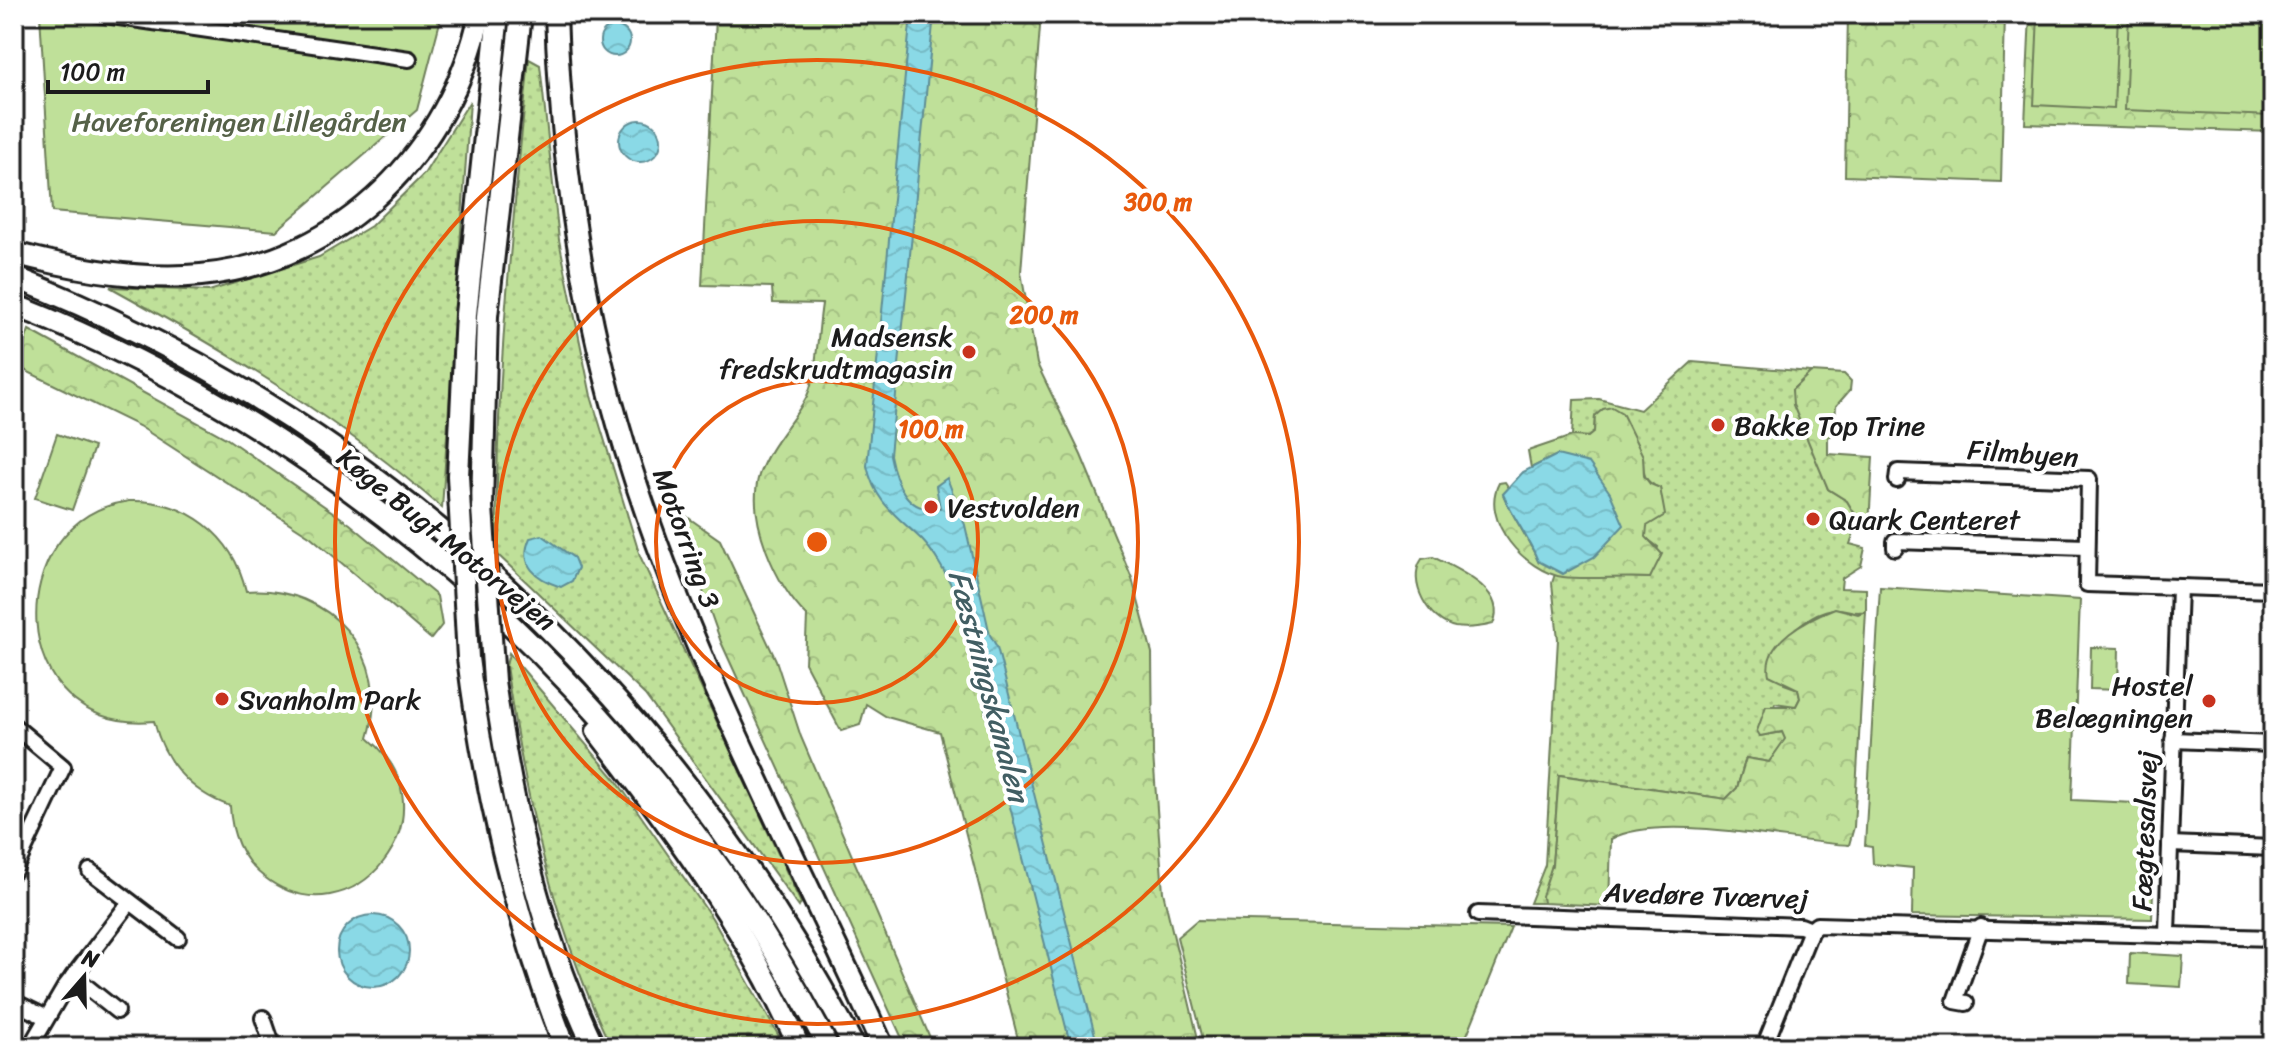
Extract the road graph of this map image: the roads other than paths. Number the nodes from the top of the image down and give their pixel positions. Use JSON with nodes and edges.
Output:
{"nodes":[{"id":1,"x":98,"y":14,"type":"edge"},
{"id":2,"x":480,"y":14,"type":"edge"},
{"id":3,"x":498,"y":14,"type":"edge"},
{"id":4,"x":521,"y":14,"type":"edge"},
{"id":5,"x":556,"y":14,"type":"edge"},
{"id":6,"x":409,"y":59,"type":"dead end"},
{"id":7,"x":14,"y":253,"type":"edge"},
{"id":8,"x":14,"y":277,"type":"edge"},
{"id":9,"x":14,"y":305,"type":"edge"},
{"id":10,"x":1897,"y":480,"type":"dead end"},
{"id":11,"x":2087,"y":547,"type":"junction"},
{"id":12,"x":1895,"y":548,"type":"dead end"},
{"id":13,"x":2179,"y":587,"type":"junction"},
{"id":14,"x":2273,"y":590,"type":"edge"},
{"id":15,"x":512,"y":625,"type":"junction"},
{"id":16,"x":14,"y":726,"type":"edge"},
{"id":17,"x":2173,"y":740,"type":"junction"},
{"id":18,"x":2273,"y":744,"type":"edge"},
{"id":19,"x":2170,"y":844,"type":"junction"},
{"id":20,"x":2273,"y":848,"type":"edge"},
{"id":21,"x":14,"y":871,"type":"edge"},
{"id":22,"x":90,"y":871,"type":"dead end"},
{"id":23,"x":130,"y":902,"type":"junction"},
{"id":24,"x":1478,"y":914,"type":"dead end"},
{"id":25,"x":1981,"y":927,"type":"junction"},
{"id":26,"x":1811,"y":930,"type":"junction"},
{"id":27,"x":2167,"y":933,"type":"junction"},
{"id":28,"x":178,"y":938,"type":"dead end"},
{"id":29,"x":2273,"y":938,"type":"edge"},
{"id":30,"x":73,"y":976,"type":"junction"},
{"id":31,"x":14,"y":1002,"type":"edge"},
{"id":32,"x":1966,"y":1003,"type":"dead end"},
{"id":33,"x":117,"y":1011,"type":"dead end"},
{"id":34,"x":45,"y":1017,"type":"junction"},
{"id":35,"x":263,"y":1018,"type":"dead end"},
{"id":36,"x":30,"y":1047,"type":"edge"},
{"id":37,"x":273,"y":1047,"type":"edge"},
{"id":38,"x":565,"y":1047,"type":"edge"},
{"id":39,"x":594,"y":1047,"type":"edge"},
{"id":40,"x":799,"y":1047,"type":"edge"},
{"id":41,"x":828,"y":1047,"type":"edge"},
{"id":42,"x":854,"y":1047,"type":"edge"},
{"id":43,"x":883,"y":1047,"type":"edge"},
{"id":44,"x":1764,"y":1047,"type":"edge"}],
"edges":[{"from":1,"to":6,"type":"street"},
{"from":2,"to":7,"type":"highway"},
{"from":3,"to":38,"type":"highway","bridge":true},
{"from":4,"to":39,"type":"highway","bridge":true},
{"from":5,"to":43,"type":"highway","name":"Motorring 3"},
{"from":8,"to":42,"type":"highway","name":"Køge Bugt Motorvejen"},
{"from":9,"to":15,"type":"highway","name":"Køge Bugt Motorvejen"},
{"from":10,"to":11,"type":"street","name":"Filmbyen"},
{"from":11,"to":12,"type":"street"},
{"from":11,"to":13,"type":"street","name":"Filmbyen"},
{"from":13,"to":14,"type":"street","name":"Filmbyen"},
{"from":13,"to":17,"type":"street","name":"Fægtesalsvej"},
{"from":15,"to":40,"type":"highway"},
{"from":15,"to":41,"type":"highway","name":"Køge Bugt Motorvejen"},
{"from":16,"to":21,"type":"street"},
{"from":17,"to":18,"type":"street"},
{"from":17,"to":19,"type":"street","name":"Fægtesalsvej"},
{"from":19,"to":20,"type":"street"},
{"from":19,"to":27,"type":"street","name":"Fægtesalsvej"},
{"from":22,"to":23,"type":"street"},
{"from":23,"to":28,"type":"street"},
{"from":23,"to":30,"type":"street"},
{"from":24,"to":26,"type":"street","name":"Avedøre Tværvej"},
{"from":25,"to":26,"type":"street","name":"Avedøre Tværvej"},
{"from":25,"to":27,"type":"street","name":"Avedøre Tværvej"},
{"from":25,"to":32,"type":"street"},
{"from":26,"to":44,"type":"street"},
{"from":27,"to":29,"type":"street","name":"Avedøre Tværvej"},
{"from":30,"to":33,"type":"street"},
{"from":30,"to":34,"type":"street"},
{"from":31,"to":34,"type":"street"},
{"from":34,"to":36,"type":"street"},
{"from":35,"to":37,"type":"street"}]}
